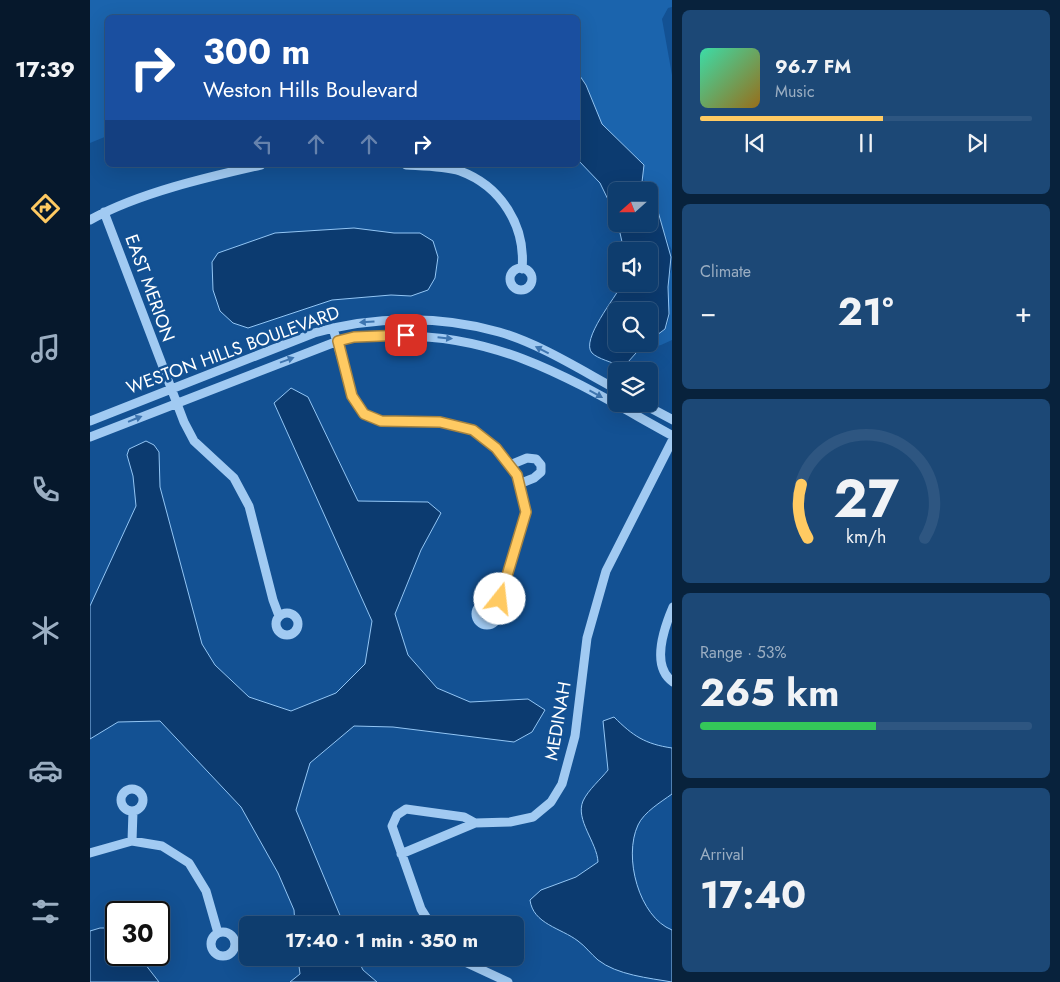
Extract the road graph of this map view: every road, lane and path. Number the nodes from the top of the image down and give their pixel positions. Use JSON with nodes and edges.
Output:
{"nodes":[{"id":1,"x":253,"y":167,"type":"edge"},
{"id":2,"x":423,"y":167,"type":"edge"},
{"id":3,"x":104,"y":212,"type":"junction"},
{"id":4,"x":90,"y":220,"type":"edge"},
{"id":5,"x":522,"y":269,"type":"dead end"},
{"id":6,"x":332,"y":328,"type":"junction"},
{"id":7,"x":338,"y":341,"type":"junction"},
{"id":8,"x":608,"y":385,"type":"edge"},
{"id":9,"x":170,"y":390,"type":"junction"},
{"id":10,"x":176,"y":403,"type":"junction"},
{"id":11,"x":658,"y":412,"type":"edge"},
{"id":12,"x":672,"y":420,"type":"edge"},
{"id":13,"x":90,"y":422,"type":"edge"},
{"id":14,"x":90,"y":437,"type":"edge"},
{"id":15,"x":672,"y":437,"type":"edge"},
{"id":16,"x":510,"y":465,"type":"junction"},
{"id":17,"x":520,"y":484,"type":"junction"},
{"id":18,"x":495,"y":606,"type":"dead end"},
{"id":19,"x":672,"y":607,"type":"edge"},
{"id":20,"x":279,"y":616,"type":"dead end"},
{"id":21,"x":672,"y":682,"type":"edge"},
{"id":22,"x":133,"y":811,"type":"dead end"},
{"id":23,"x":475,"y":823,"type":"junction"},
{"id":24,"x":132,"y":841,"type":"junction"},
{"id":25,"x":90,"y":853,"type":"edge"},
{"id":26,"x":401,"y":854,"type":"junction"},
{"id":27,"x":425,"y":916,"type":"edge"},
{"id":28,"x":218,"y":933,"type":"dead end"},
{"id":29,"x":473,"y":966,"type":"edge"},
{"id":30,"x":508,"y":982,"type":"edge"}],
"edges":[{"from":1,"to":3,"type":"street"},
{"from":2,"to":5,"type":"street"},
{"from":3,"to":4,"type":"street"},
{"from":3,"to":9,"type":"street","name":"EAST MERION"},
{"from":6,"to":7,"type":"street"},
{"from":8,"to":6,"type":"street","name":"WESTON HILLS BOULEVARD","one_way":true},
{"from":6,"to":9,"type":"street","name":"WESTON HILLS BOULEVARD"},
{"from":10,"to":7,"type":"street","name":"WESTON HILLS BOULEVARD","one_way":true},
{"from":7,"to":15,"type":"street","name":"WESTON HILLS BOULEVARD","one_way":true},
{"from":7,"to":16,"type":"street"},
{"from":9,"to":10,"type":"street","name":"EAST MERION"},
{"from":9,"to":13,"type":"street","name":"WESTON HILLS BOULEVARD"},
{"from":14,"to":10,"type":"street","name":"WESTON HILLS BOULEVARD","one_way":true},
{"from":10,"to":20,"type":"street","name":"EAST MERION"},
{"from":11,"to":12,"type":"street"},
{"from":15,"to":23,"type":"street","name":"MEDINAH"},
{"from":16,"to":17,"type":"street"},
{"from":16,"to":17,"type":"street"},
{"from":17,"to":18,"type":"street"},
{"from":19,"to":21,"type":"street"},
{"from":22,"to":24,"type":"street"},
{"from":23,"to":26,"type":"street"},
{"from":23,"to":26,"type":"street","name":"MEDINAH"},
{"from":24,"to":25,"type":"street"},
{"from":24,"to":28,"type":"street"},
{"from":26,"to":27,"type":"street","name":"MEDINAH"},
{"from":29,"to":30,"type":"street"}]}
